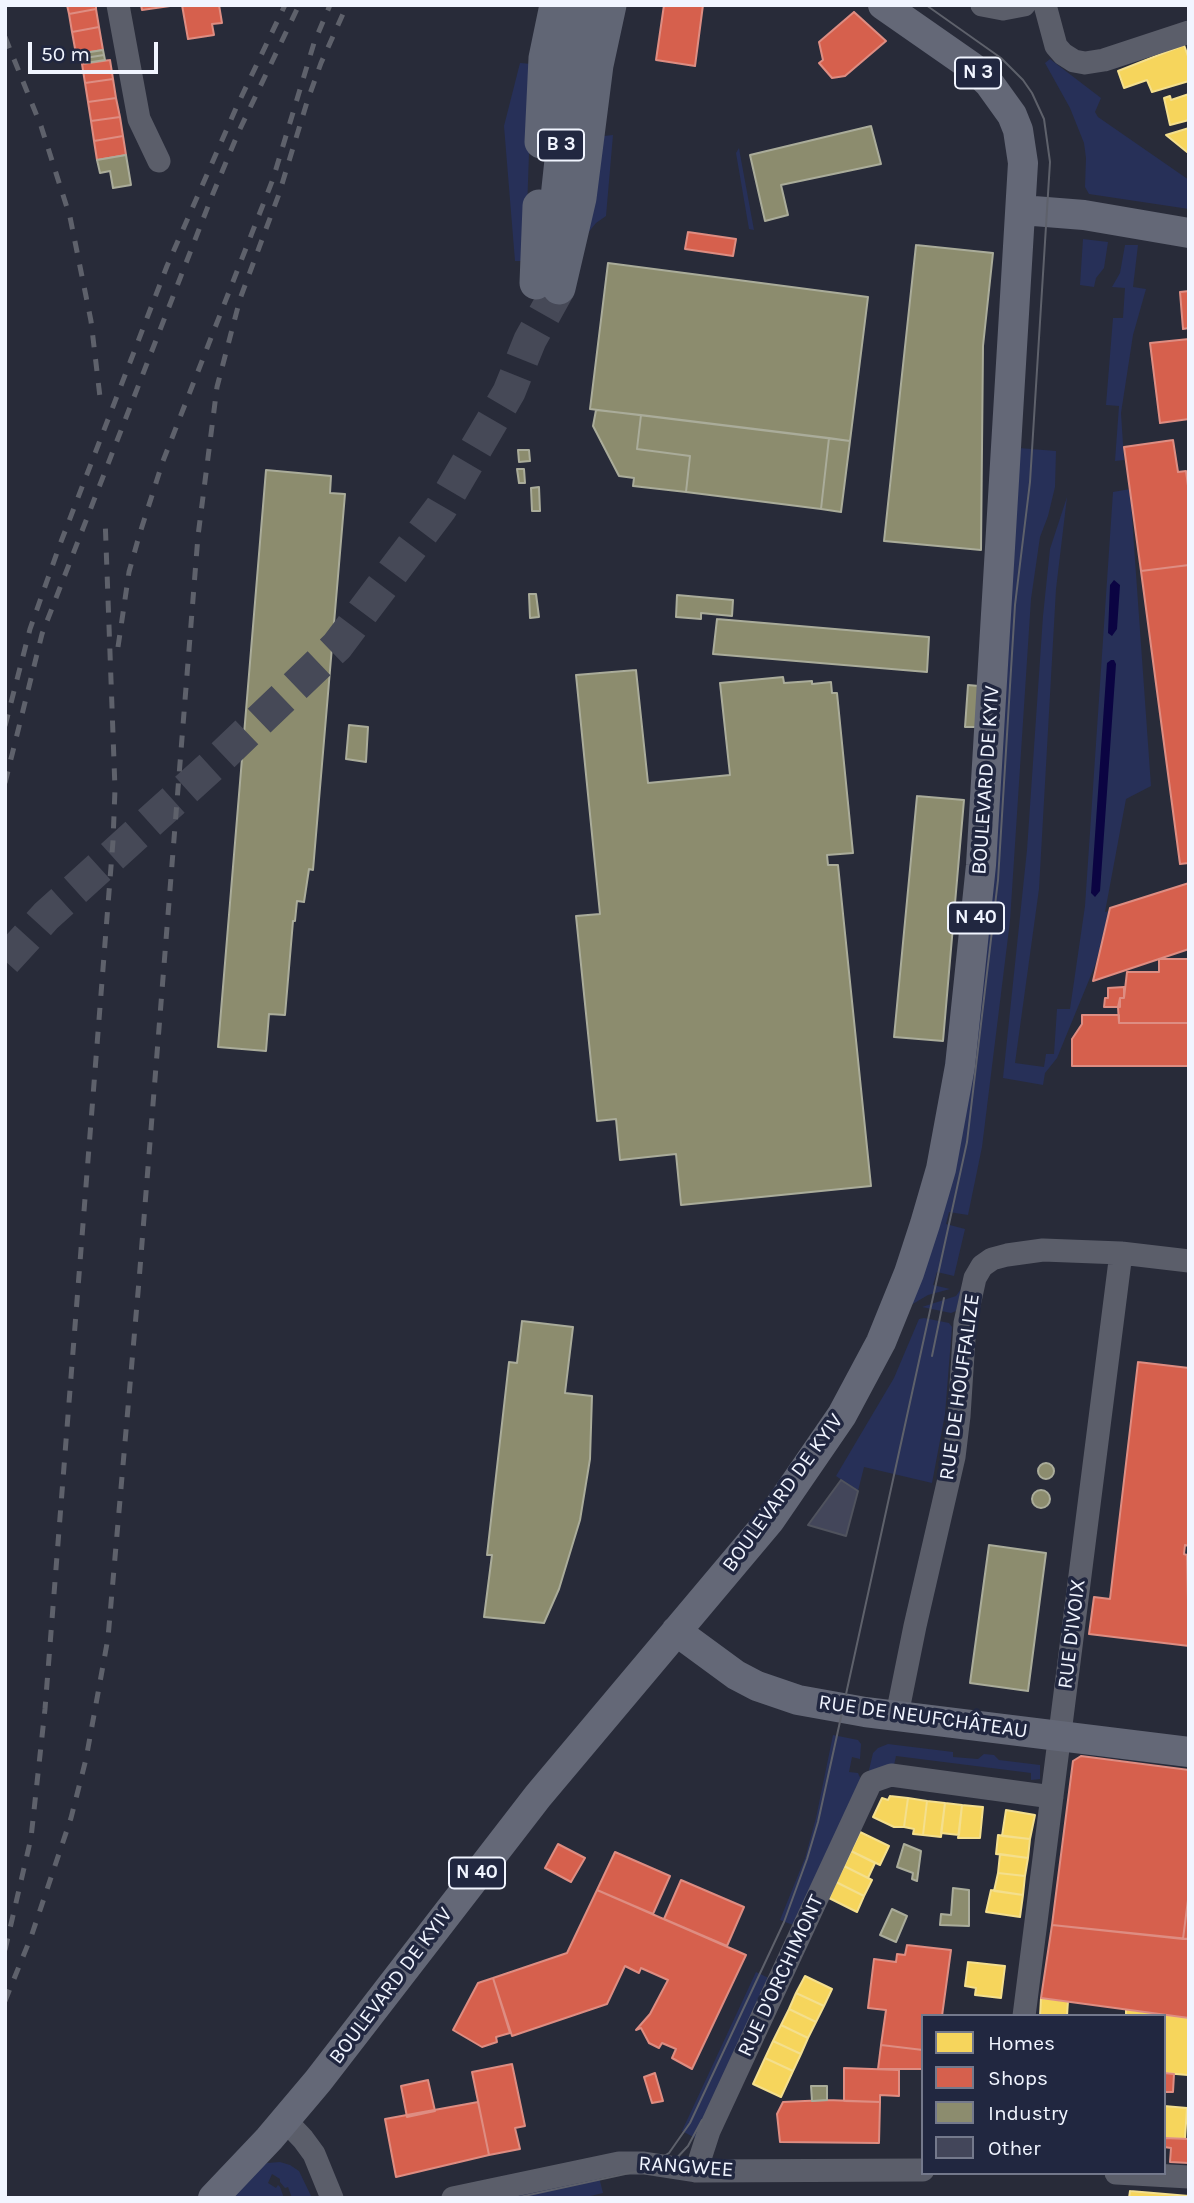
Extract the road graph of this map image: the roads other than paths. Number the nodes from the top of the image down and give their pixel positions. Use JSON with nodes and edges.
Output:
{"nodes":[{"id":1,"x":118,"y":5,"type":"edge"},
{"id":2,"x":556,"y":5,"type":"edge"},
{"id":3,"x":582,"y":5,"type":"edge"},
{"id":4,"x":611,"y":5,"type":"edge"},
{"id":5,"x":883,"y":5,"type":"edge"},
{"id":6,"x":982,"y":5,"type":"edge"},
{"id":7,"x":1024,"y":5,"type":"edge"},
{"id":8,"x":1045,"y":5,"type":"edge"},
{"id":9,"x":1189,"y":33,"type":"edge"},
{"id":10,"x":159,"y":161,"type":"dead end"},
{"id":11,"x":1021,"y":210,"type":"junction"},
{"id":12,"x":1189,"y":233,"type":"edge"},
{"id":13,"x":547,"y":285,"type":"junction"},
{"id":14,"x":1121,"y":1253,"type":"junction"},
{"id":15,"x":1189,"y":1261,"type":"edge"},
{"id":16,"x":676,"y":1631,"type":"junction"},
{"id":17,"x":897,"y":1715,"type":"junction"},
{"id":18,"x":1059,"y":1735,"type":"junction"},
{"id":19,"x":1189,"y":1752,"type":"edge"},
{"id":20,"x":1052,"y":1797,"type":"junction"},
{"id":21,"x":1024,"y":2014,"type":"edge"},
{"id":22,"x":285,"y":2120,"type":"junction"},
{"id":23,"x":696,"y":2171,"type":"junction"},
{"id":24,"x":921,"y":2171,"type":"edge"},
{"id":25,"x":1152,"y":2175,"type":"edge"},
{"id":26,"x":1189,"y":2177,"type":"edge"},
{"id":27,"x":213,"y":2198,"type":"edge"},
{"id":28,"x":332,"y":2198,"type":"edge"},
{"id":29,"x":453,"y":2198,"type":"edge"}],
"edges":[{"from":1,"to":10,"type":"street"},
{"from":2,"to":13,"type":"highway","number":"B 3"},
{"from":3,"to":13,"type":"highway","number":"B 3"},
{"from":4,"to":13,"type":"highway","number":"B 3"},
{"from":5,"to":11,"type":"main road","number":"N 3"},
{"from":6,"to":7,"type":"street"},
{"from":8,"to":9,"type":"street"},
{"from":11,"to":12,"type":"main road"},
{"from":11,"to":16,"type":"main road","name":"BOULEVARD DE KYIV","number":"N 40"},
{"from":14,"to":15,"type":"street","name":"RUE DE HOUFFALIZE"},
{"from":14,"to":17,"type":"street","name":"RUE DE HOUFFALIZE"},
{"from":14,"to":18,"type":"street","name":"RUE D'IVOIX"},
{"from":16,"to":17,"type":"main road","name":"RUE DE NEUFCHÂTEAU"},
{"from":16,"to":22,"type":"main road","name":"BOULEVARD DE KYIV","number":"N 40"},
{"from":17,"to":18,"type":"main road","name":"RUE DE NEUFCHÂTEAU"},
{"from":18,"to":19,"type":"main road","name":"RUE DE NEUFCHÂTEAU"},
{"from":18,"to":20,"type":"street","name":"RUE D'IVOIX"},
{"from":20,"to":21,"type":"street","name":"RUE D'IVOIX"},
{"from":20,"to":23,"type":"street","name":"RUE D'ORCHIMONT"},
{"from":22,"to":27,"type":"main road","name":"BOULEVARD DE KYIV","number":"N 40"},
{"from":22,"to":28,"type":"street"},
{"from":23,"to":24,"type":"street","name":"RANGWEE"},
{"from":23,"to":29,"type":"street","name":"RANGWEE"},
{"from":25,"to":26,"type":"street"}]}
